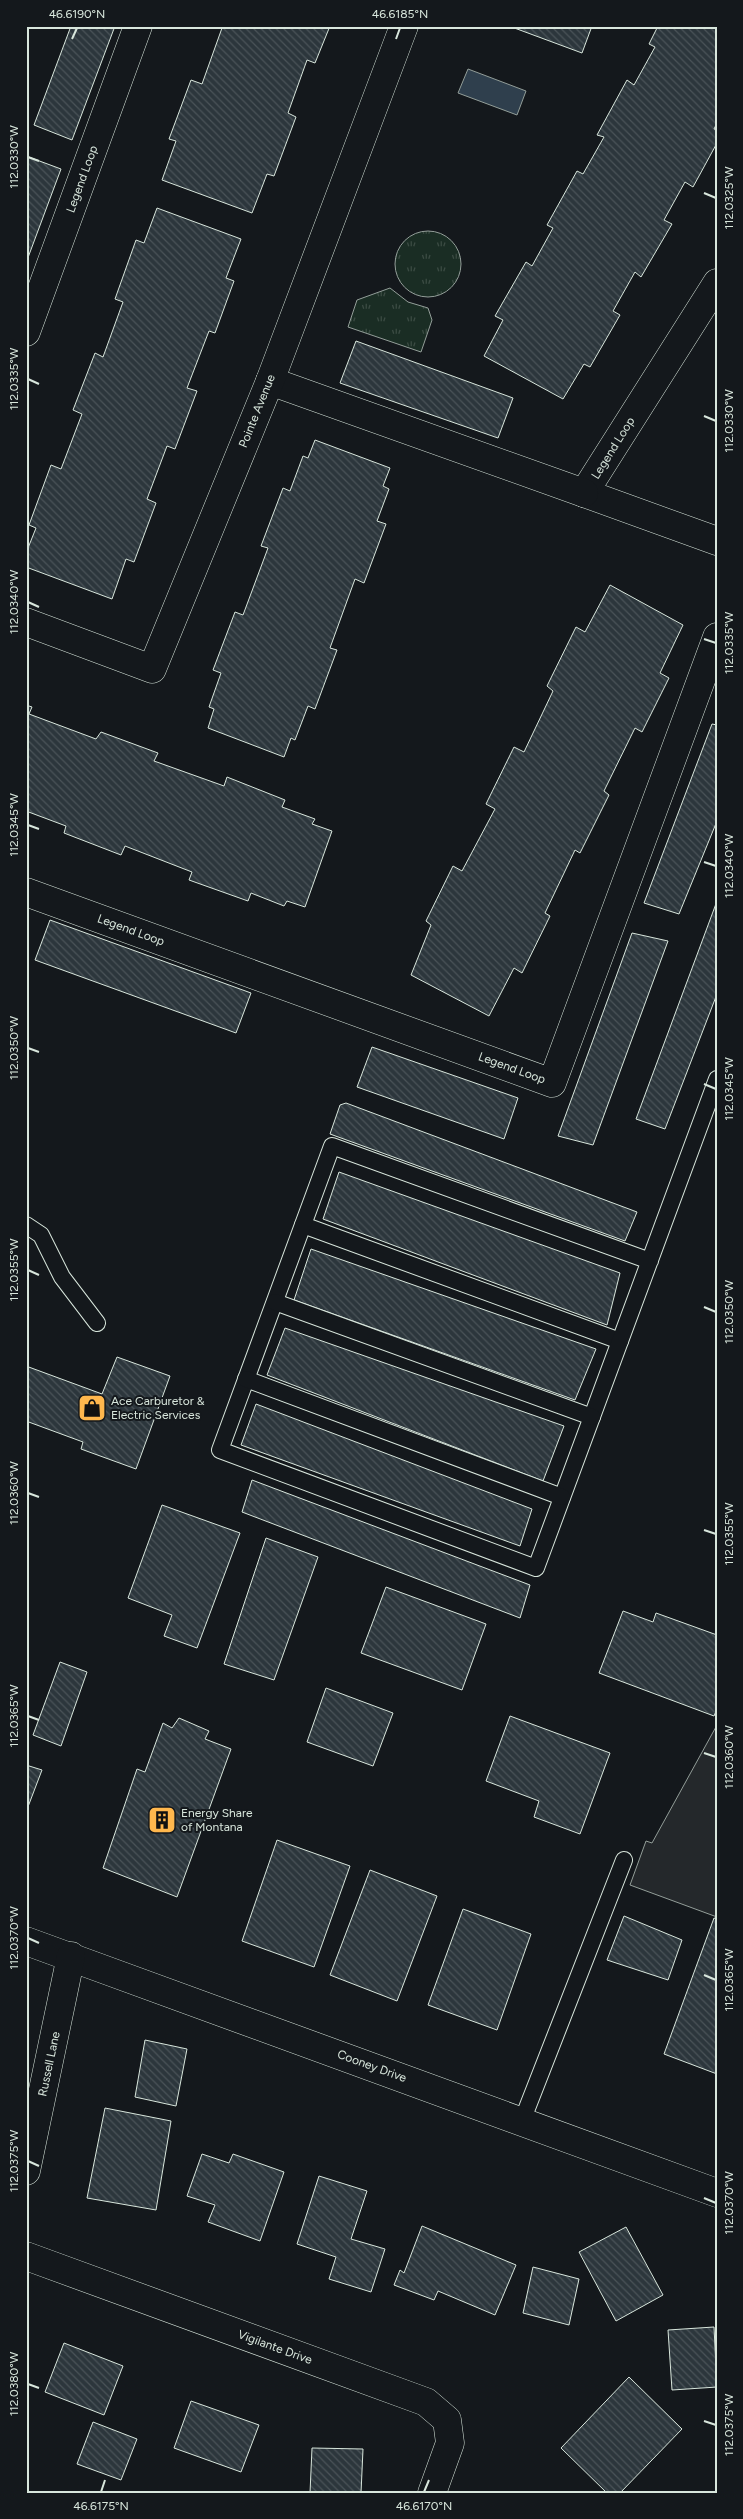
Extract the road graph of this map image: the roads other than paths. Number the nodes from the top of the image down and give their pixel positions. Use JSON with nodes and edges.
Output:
{"nodes":[{"id":1,"x":138,"y":26,"type":"edge"},
{"id":2,"x":404,"y":26,"type":"edge"},
{"id":3,"x":717,"y":283,"type":"edge"},
{"id":4,"x":26,"y":332,"type":"edge"},
{"id":5,"x":270,"y":381,"type":"junction"},
{"id":6,"x":584,"y":493,"type":"junction"},
{"id":7,"x":717,"y":540,"type":"edge"},
{"id":8,"x":26,"y":622,"type":"edge"},
{"id":9,"x":717,"y":637,"type":"edge"},
{"id":10,"x":26,"y":892,"type":"edge"},
{"id":11,"x":717,"y":1079,"type":"edge"},
{"id":12,"x":26,"y":1225,"type":"edge"},
{"id":13,"x":303,"y":1225,"type":"junction"},
{"id":14,"x":650,"y":1260,"type":"junction"},
{"id":15,"x":275,"y":1302,"type":"junction"},
{"id":16,"x":97,"y":1323,"type":"dead end"},
{"id":17,"x":620,"y":1340,"type":"junction"},
{"id":18,"x":246,"y":1379,"type":"junction"},
{"id":19,"x":592,"y":1418,"type":"junction"},
{"id":20,"x":562,"y":1497,"type":"junction"},
{"id":21,"x":624,"y":1860,"type":"dead end"},
{"id":22,"x":26,"y":1941,"type":"edge"},
{"id":23,"x":71,"y":1956,"type":"junction"},
{"id":24,"x":522,"y":2121,"type":"junction"},
{"id":25,"x":26,"y":2171,"type":"edge"},
{"id":26,"x":717,"y":2192,"type":"edge"},
{"id":27,"x":26,"y":2256,"type":"edge"},
{"id":28,"x":432,"y":2493,"type":"edge"}],
"edges":[{"from":1,"to":4,"type":"street","name":"Legend Loop"},
{"from":2,"to":5,"type":"street","name":"Pointe Avenue"},
{"from":3,"to":6,"type":"street","name":"Legend Loop"},
{"from":5,"to":6,"type":"street"},
{"from":5,"to":8,"type":"street","name":"Pointe Avenue"},
{"from":6,"to":7,"type":"street","name":"Legend Loop"},
{"from":9,"to":10,"type":"street","name":"Legend Loop"},
{"from":11,"to":14,"type":"lane"},
{"from":12,"to":16,"type":"lane"},
{"from":13,"to":14,"type":"lane"},
{"from":13,"to":15,"type":"lane"},
{"from":13,"to":17,"type":"lane"},
{"from":14,"to":17,"type":"lane"},
{"from":15,"to":18,"type":"lane"},
{"from":15,"to":19,"type":"lane"},
{"from":17,"to":19,"type":"lane"},
{"from":18,"to":20,"type":"lane"},
{"from":18,"to":20,"type":"lane"},
{"from":19,"to":20,"type":"lane"},
{"from":21,"to":24,"type":"lane"},
{"from":22,"to":23,"type":"street","name":"Cooney Drive"},
{"from":23,"to":24,"type":"street","name":"Cooney Drive"},
{"from":23,"to":25,"type":"street","name":"Russell Lane"},
{"from":24,"to":26,"type":"street","name":"Cooney Drive"},
{"from":27,"to":28,"type":"street","name":"Vigilante Drive"}]}
